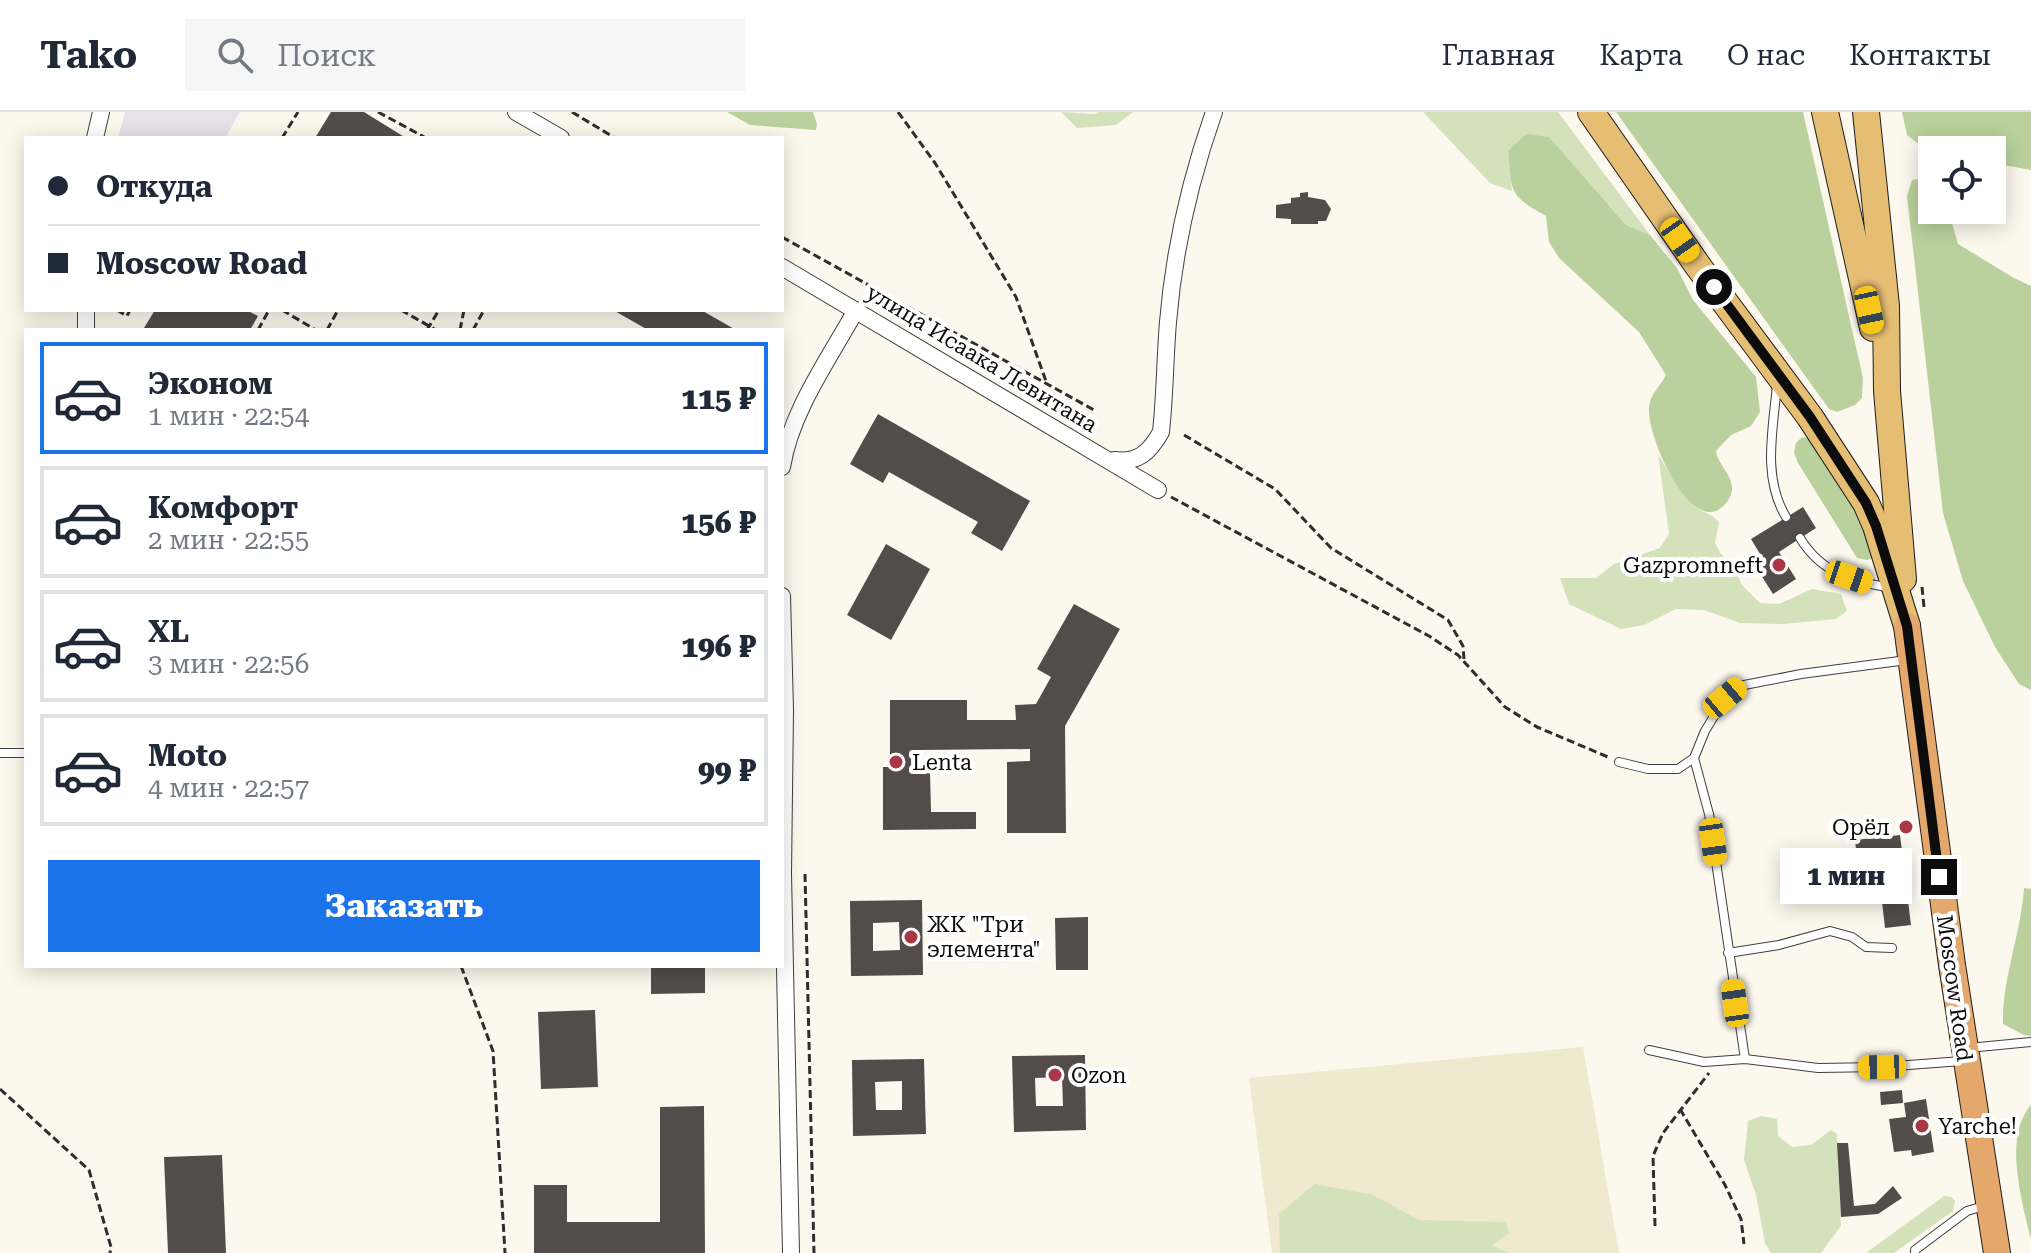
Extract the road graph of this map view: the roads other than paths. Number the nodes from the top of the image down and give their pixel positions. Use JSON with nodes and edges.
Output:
{"nodes":[{"id":1,"x":101,"y":112,"type":"edge"},
{"id":2,"x":516,"y":112,"type":"edge"},
{"id":3,"x":1214,"y":112,"type":"edge"},
{"id":4,"x":1591,"y":112,"type":"edge"},
{"id":5,"x":1825,"y":112,"type":"edge"},
{"id":6,"x":1866,"y":112,"type":"edge"},
{"id":7,"x":95,"y":136,"type":"edge"},
{"id":8,"x":558,"y":136,"type":"edge"},
{"id":9,"x":784,"y":268,"type":"edge"},
{"id":10,"x":856,"y":310,"type":"junction"},
{"id":11,"x":1778,"y":372,"type":"junction"},
{"id":12,"x":1887,"y":391,"type":"junction"},
{"id":13,"x":784,"y":459,"type":"edge"},
{"id":14,"x":1111,"y":460,"type":"junction"},
{"id":15,"x":1158,"y":490,"type":"road end"},
{"id":16,"x":1786,"y":517,"type":"dead end"},
{"id":17,"x":1800,"y":538,"type":"dead end"},
{"id":18,"x":1895,"y":589,"type":"junction"},
{"id":19,"x":1907,"y":626,"type":"junction"},
{"id":20,"x":1912,"y":659,"type":"junction"},
{"id":21,"x":784,"y":672,"type":"edge"},
{"id":22,"x":0,"y":753,"type":"edge"},
{"id":23,"x":24,"y":753,"type":"edge"},
{"id":24,"x":1694,"y":758,"type":"junction"},
{"id":25,"x":1619,"y":762,"type":"road end"},
{"id":26,"x":784,"y":792,"type":"edge"},
{"id":27,"x":784,"y":921,"type":"edge"},
{"id":28,"x":1892,"y":948,"type":"dead end"},
{"id":29,"x":1728,"y":953,"type":"junction"},
{"id":30,"x":2031,"y":1042,"type":"edge"},
{"id":31,"x":1649,"y":1050,"type":"dead end"},
{"id":32,"x":1964,"y":1055,"type":"junction"},
{"id":33,"x":1745,"y":1059,"type":"junction"},
{"id":34,"x":1989,"y":1204,"type":"junction"},
{"id":35,"x":791,"y":1253,"type":"edge"},
{"id":36,"x":1915,"y":1253,"type":"edge"},
{"id":37,"x":1997,"y":1253,"type":"edge"}],
"edges":[{"from":1,"to":7,"type":"street"},
{"from":2,"to":8,"type":"street"},
{"from":3,"to":14,"type":"street"},
{"from":4,"to":11,"type":"main road"},
{"from":5,"to":12,"type":"main road"},
{"from":6,"to":12,"type":"main road"},
{"from":9,"to":10,"type":"street","name":"улица Исаака Левитана"},
{"from":10,"to":13,"type":"street"},
{"from":10,"to":14,"type":"street","name":"улица Исаака Левитана"},
{"from":11,"to":16,"type":"lane"},
{"from":11,"to":18,"type":"main road"},
{"from":12,"to":19,"type":"main road"},
{"from":14,"to":15,"type":"street","name":"улица Исаака Левитана"},
{"from":17,"to":18,"type":"lane"},
{"from":18,"to":19,"type":"main road"},
{"from":19,"to":20,"type":"highway","name":"Moscow Road"},
{"from":20,"to":24,"type":"lane"},
{"from":20,"to":32,"type":"highway","name":"Moscow Road"},
{"from":21,"to":26,"type":"street"},
{"from":22,"to":23,"type":"lane"},
{"from":24,"to":25,"type":"lane"},
{"from":24,"to":29,"type":"lane"},
{"from":27,"to":35,"type":"street"},
{"from":28,"to":29,"type":"lane"},
{"from":29,"to":33,"type":"lane"},
{"from":30,"to":32,"type":"lane"},
{"from":31,"to":33,"type":"lane"},
{"from":32,"to":33,"type":"lane"},
{"from":32,"to":34,"type":"highway","name":"Moscow Road"},
{"from":34,"to":36,"type":"lane"},
{"from":34,"to":37,"type":"highway","name":"Moscow Road"}]}
